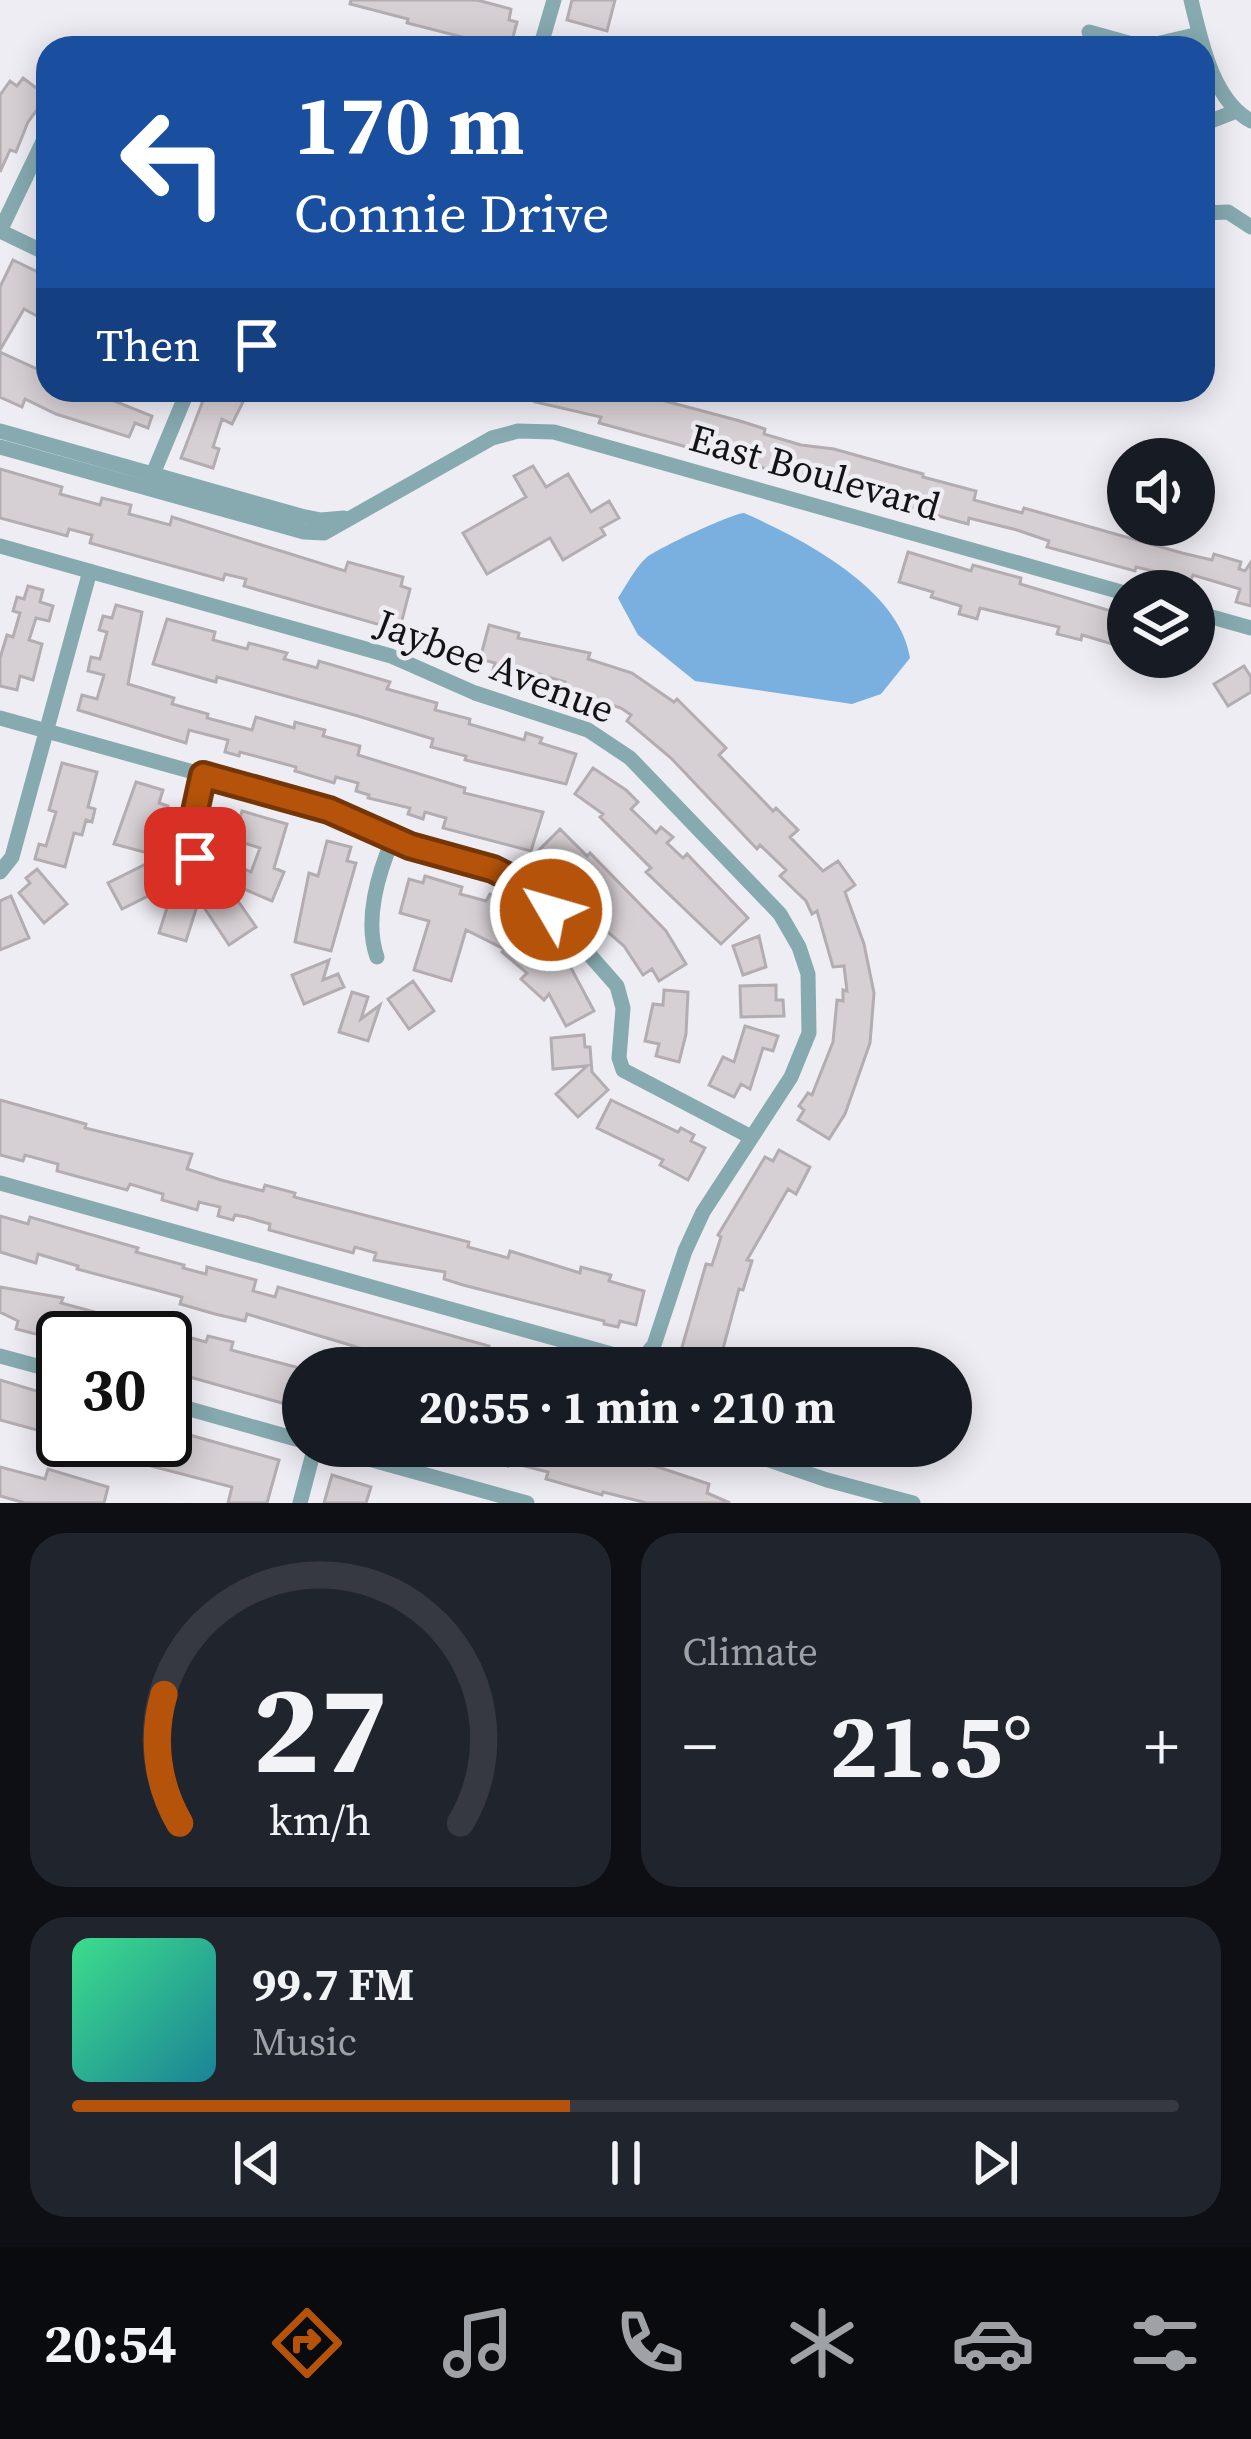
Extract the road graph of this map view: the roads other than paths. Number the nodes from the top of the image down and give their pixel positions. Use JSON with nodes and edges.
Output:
{"nodes":[{"id":1,"x":554,"y":0,"type":"edge"},
{"id":2,"x":1191,"y":0,"type":"edge"},
{"id":3,"x":1089,"y":32,"type":"dead end"},
{"id":4,"x":1199,"y":34,"type":"joint"},
{"id":5,"x":544,"y":36,"type":"edge"},
{"id":6,"x":1101,"y":36,"type":"edge"},
{"id":7,"x":1192,"y":36,"type":"edge"},
{"id":8,"x":1215,"y":70,"type":"edge"},
{"id":9,"x":1234,"y":112,"type":"junction"},
{"id":10,"x":1215,"y":119,"type":"edge"},
{"id":11,"x":1251,"y":121,"type":"edge"},
{"id":12,"x":36,"y":156,"type":"edge"},
{"id":13,"x":1215,"y":213,"type":"edge"},
{"id":14,"x":1251,"y":227,"type":"edge"},
{"id":15,"x":0,"y":231,"type":"edge"},
{"id":16,"x":36,"y":248,"type":"edge"},
{"id":17,"x":183,"y":402,"type":"edge"},
{"id":18,"x":0,"y":431,"type":"edge"},
{"id":19,"x":0,"y":447,"type":"edge"},
{"id":20,"x":150,"y":482,"type":"junction"},
{"id":21,"x":0,"y":546,"type":"edge"},
{"id":22,"x":90,"y":572,"type":"junction"},
{"id":23,"x":1107,"y":588,"type":"edge"},
{"id":24,"x":1215,"y":619,"type":"edge"},
{"id":25,"x":1251,"y":628,"type":"edge"},
{"id":26,"x":0,"y":718,"type":"edge"},
{"id":27,"x":46,"y":731,"type":"junction"},
{"id":28,"x":203,"y":775,"type":"junction"},
{"id":29,"x":393,"y":839,"type":"junction"},
{"id":30,"x":196,"y":862,"type":"dead end"},
{"id":31,"x":0,"y":872,"type":"edge"},
{"id":32,"x":377,"y":957,"type":"dead end"},
{"id":33,"x":751,"y":1137,"type":"junction"},
{"id":34,"x":0,"y":1184,"type":"edge"},
{"id":35,"x":583,"y":1347,"type":"edge"},
{"id":36,"x":653,"y":1347,"type":"edge"},
{"id":37,"x":0,"y":1356,"type":"edge"},
{"id":38,"x":36,"y":1366,"type":"edge"},
{"id":39,"x":192,"y":1410,"type":"edge"},
{"id":40,"x":282,"y":1435,"type":"edge"},
{"id":41,"x":312,"y":1467,"type":"edge"},
{"id":42,"x":396,"y":1467,"type":"edge"},
{"id":43,"x":785,"y":1467,"type":"edge"},
{"id":44,"x":300,"y":1503,"type":"edge"},
{"id":45,"x":527,"y":1503,"type":"edge"},
{"id":46,"x":914,"y":1503,"type":"edge"}],
"edges":[{"from":1,"to":5,"type":"street"},
{"from":2,"to":4,"type":"street"},
{"from":3,"to":6,"type":"street"},
{"from":4,"to":7,"type":"street"},
{"from":8,"to":9,"type":"street"},
{"from":9,"to":10,"type":"street"},
{"from":9,"to":11,"type":"street"},
{"from":12,"to":15,"type":"street"},
{"from":13,"to":14,"type":"street"},
{"from":15,"to":16,"type":"street"},
{"from":17,"to":20,"type":"street"},
{"from":18,"to":20,"type":"street"},
{"from":19,"to":20,"type":"street"},
{"from":20,"to":23,"type":"street","name":"East Boulevard"},
{"from":21,"to":22,"type":"street","name":"Jaybee Avenue"},
{"from":22,"to":27,"type":"street"},
{"from":22,"to":33,"type":"street","name":"Jaybee Avenue"},
{"from":24,"to":25,"type":"street"},
{"from":26,"to":27,"type":"street"},
{"from":27,"to":28,"type":"street"},
{"from":27,"to":31,"type":"street"},
{"from":28,"to":29,"type":"street"},
{"from":28,"to":30,"type":"street"},
{"from":29,"to":32,"type":"street"},
{"from":29,"to":33,"type":"street"},
{"from":33,"to":36,"type":"street","name":"Jaybee Avenue"},
{"from":34,"to":35,"type":"street","name":"Jaybee Avenue"},
{"from":37,"to":38,"type":"street"},
{"from":39,"to":40,"type":"street"},
{"from":41,"to":44,"type":"street"},
{"from":42,"to":45,"type":"street"},
{"from":43,"to":46,"type":"street"}]}
